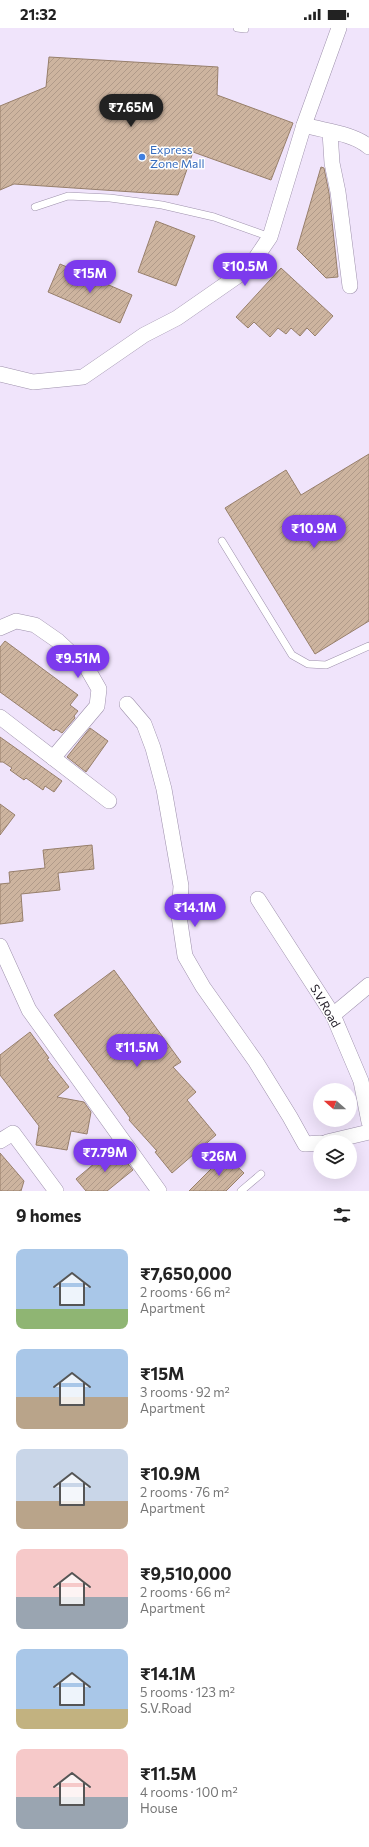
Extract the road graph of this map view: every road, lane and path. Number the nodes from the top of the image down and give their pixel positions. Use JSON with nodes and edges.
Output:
{"nodes":[{"id":1,"x":236,"y":28,"type":"edge"},
{"id":2,"x":245,"y":28,"type":"edge"},
{"id":3,"x":339,"y":28,"type":"edge"},
{"id":4,"x":304,"y":125,"type":"junction"},
{"id":5,"x":330,"y":132,"type":"junction"},
{"id":6,"x":369,"y":147,"type":"edge"},
{"id":7,"x":35,"y":207,"type":"dead end"},
{"id":8,"x":270,"y":237,"type":"junction"},
{"id":9,"x":350,"y":286,"type":"dead end"},
{"id":10,"x":0,"y":374,"type":"edge"},
{"id":11,"x":222,"y":541,"type":"dead end"},
{"id":12,"x":0,"y":628,"type":"edge"},
{"id":13,"x":369,"y":646,"type":"edge"},
{"id":14,"x":127,"y":704,"type":"dead end"},
{"id":15,"x":0,"y":717,"type":"edge"},
{"id":16,"x":53,"y":758,"type":"junction"},
{"id":17,"x":109,"y":801,"type":"dead end"},
{"id":18,"x":258,"y":899,"type":"dead end"},
{"id":19,"x":0,"y":946,"type":"edge"},
{"id":20,"x":369,"y":985,"type":"edge"},
{"id":21,"x":333,"y":1015,"type":"junction"},
{"id":22,"x":369,"y":1122,"type":"edge"},
{"id":23,"x":369,"y":1132,"type":"edge"},
{"id":24,"x":357,"y":1135,"type":"edge"},
{"id":25,"x":0,"y":1141,"type":"edge"},
{"id":26,"x":313,"y":1143,"type":"edge"},
{"id":27,"x":261,"y":1174,"type":"dead end"},
{"id":28,"x":56,"y":1191,"type":"edge"},
{"id":29,"x":159,"y":1191,"type":"edge"},
{"id":30,"x":242,"y":1191,"type":"edge"}],
"edges":[{"from":1,"to":2,"type":"lane"},
{"from":3,"to":4,"type":"street"},
{"from":4,"to":5,"type":"street"},
{"from":4,"to":8,"type":"street"},
{"from":5,"to":6,"type":"street"},
{"from":5,"to":9,"type":"street"},
{"from":7,"to":8,"type":"lane"},
{"from":8,"to":10,"type":"street"},
{"from":11,"to":13,"type":"lane"},
{"from":12,"to":16,"type":"street"},
{"from":14,"to":26,"type":"street"},
{"from":15,"to":16,"type":"street"},
{"from":16,"to":17,"type":"street"},
{"from":18,"to":21,"type":"street","name":"S.V.Road"},
{"from":19,"to":29,"type":"street"},
{"from":20,"to":21,"type":"street"},
{"from":21,"to":22,"type":"street","name":"S.V.Road"},
{"from":23,"to":24,"type":"street"},
{"from":25,"to":28,"type":"street"},
{"from":27,"to":30,"type":"lane"}]}
